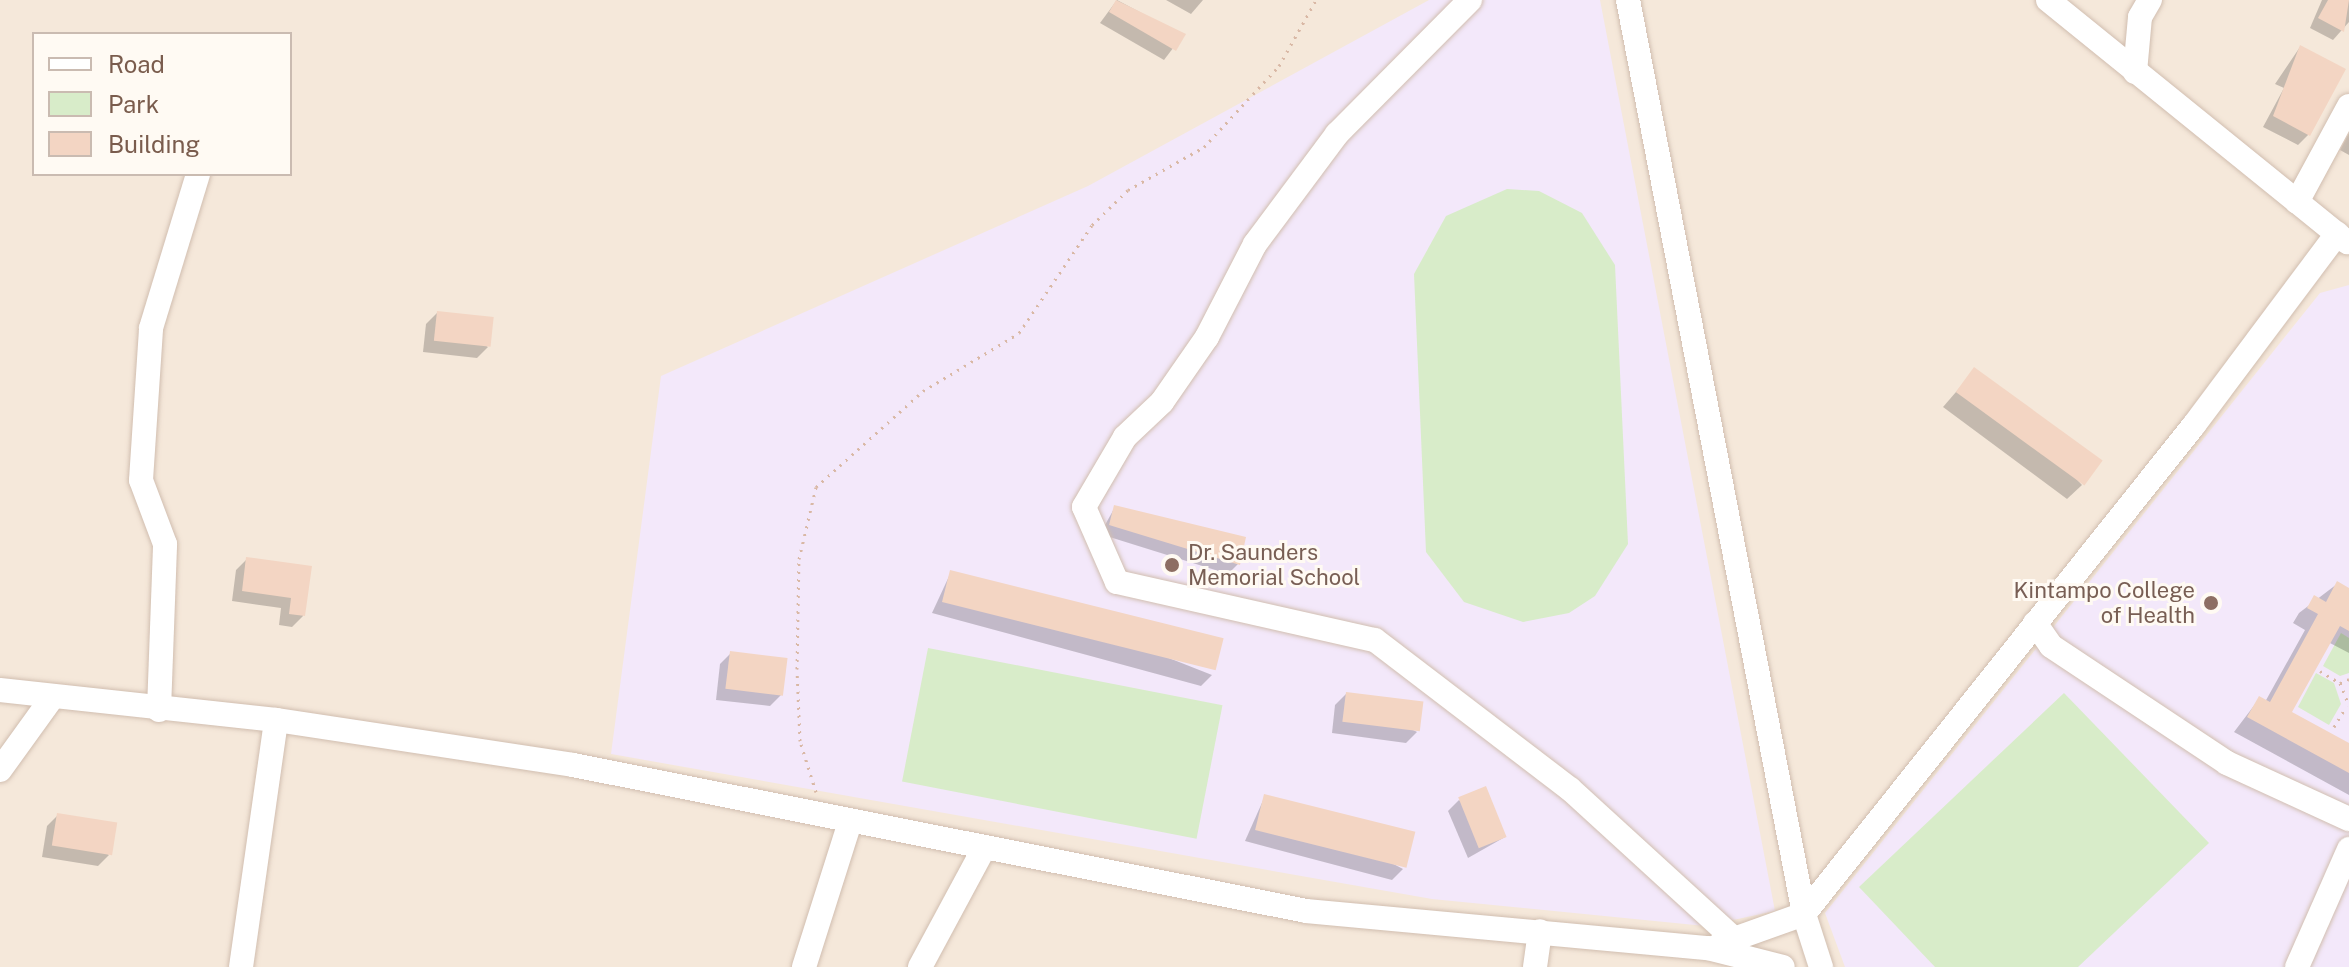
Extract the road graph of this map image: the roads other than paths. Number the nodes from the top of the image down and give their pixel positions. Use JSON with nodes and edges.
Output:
{"nodes":[{"id":1,"x":1470,"y":0,"type":"edge"},
{"id":2,"x":1628,"y":0,"type":"edge"},
{"id":3,"x":2048,"y":0,"type":"edge"},
{"id":4,"x":2150,"y":0,"type":"edge"},
{"id":5,"x":2135,"y":72,"type":"junction"},
{"id":6,"x":2349,"y":106,"type":"edge"},
{"id":7,"x":197,"y":176,"type":"edge"},
{"id":8,"x":2297,"y":202,"type":"junction"},
{"id":9,"x":2343,"y":239,"type":"edge"},
{"id":10,"x":2035,"y":623,"type":"junction"},
{"id":11,"x":0,"y":690,"type":"edge"},
{"id":12,"x":52,"y":698,"type":"junction"},
{"id":13,"x":159,"y":710,"type":"junction"},
{"id":14,"x":276,"y":720,"type":"junction"},
{"id":15,"x":0,"y":770,"type":"edge"},
{"id":16,"x":2349,"y":819,"type":"edge"},
{"id":17,"x":850,"y":822,"type":"junction"},
{"id":18,"x":984,"y":848,"type":"junction"},
{"id":19,"x":2349,"y":849,"type":"edge"},
{"id":20,"x":1804,"y":914,"type":"junction"},
{"id":21,"x":1540,"y":931,"type":"junction"},
{"id":22,"x":1734,"y":939,"type":"junction"},
{"id":23,"x":1708,"y":948,"type":"junction"},
{"id":24,"x":241,"y":967,"type":"edge"},
{"id":25,"x":804,"y":967,"type":"edge"},
{"id":26,"x":920,"y":967,"type":"edge"},
{"id":27,"x":1535,"y":967,"type":"edge"},
{"id":28,"x":1783,"y":967,"type":"edge"},
{"id":29,"x":1821,"y":967,"type":"edge"},
{"id":30,"x":2297,"y":967,"type":"edge"}],
"edges":[{"from":1,"to":22,"type":"street"},
{"from":2,"to":20,"type":"street"},
{"from":3,"to":5,"type":"street"},
{"from":4,"to":5,"type":"street"},
{"from":5,"to":8,"type":"street"},
{"from":6,"to":8,"type":"street"},
{"from":7,"to":13,"type":"street"},
{"from":8,"to":9,"type":"street"},
{"from":9,"to":10,"type":"street"},
{"from":10,"to":16,"type":"street"},
{"from":10,"to":20,"type":"street"},
{"from":11,"to":12,"type":"street"},
{"from":12,"to":13,"type":"street"},
{"from":12,"to":15,"type":"street"},
{"from":13,"to":14,"type":"street"},
{"from":14,"to":17,"type":"street"},
{"from":14,"to":24,"type":"street"},
{"from":17,"to":18,"type":"street"},
{"from":17,"to":25,"type":"street"},
{"from":18,"to":21,"type":"street"},
{"from":18,"to":26,"type":"street"},
{"from":19,"to":30,"type":"street"},
{"from":20,"to":22,"type":"street"},
{"from":20,"to":29,"type":"street"},
{"from":21,"to":23,"type":"street"},
{"from":21,"to":27,"type":"street"},
{"from":22,"to":23,"type":"street"},
{"from":23,"to":28,"type":"street"}]}
